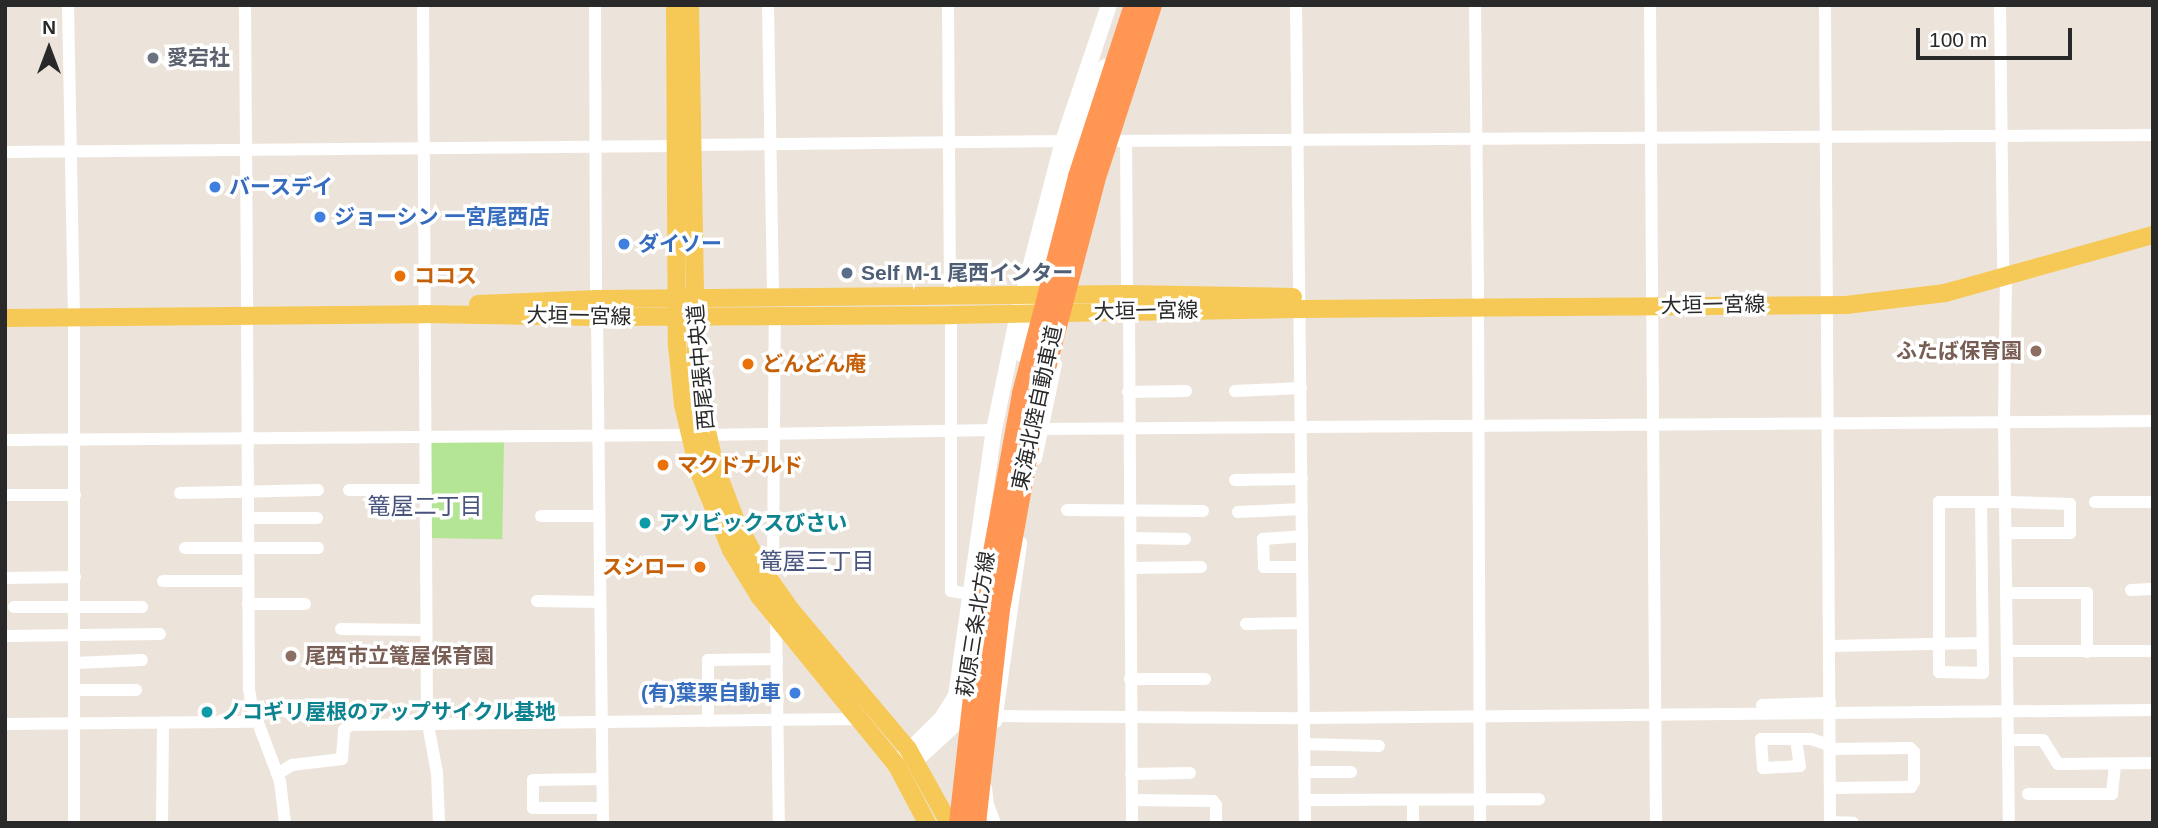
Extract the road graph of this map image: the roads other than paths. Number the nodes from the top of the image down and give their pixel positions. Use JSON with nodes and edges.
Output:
{"nodes":[{"id":1,"x":68,"y":5,"type":"edge"},
{"id":2,"x":245,"y":5,"type":"edge"},
{"id":3,"x":423,"y":5,"type":"edge"},
{"id":4,"x":595,"y":5,"type":"edge"},
{"id":5,"x":676,"y":5,"type":"edge"},
{"id":6,"x":690,"y":5,"type":"edge"},
{"id":7,"x":768,"y":5,"type":"edge"},
{"id":8,"x":948,"y":5,"type":"edge"},
{"id":9,"x":1109,"y":5,"type":"edge"},
{"id":10,"x":1136,"y":5,"type":"edge"},
{"id":11,"x":1151,"y":5,"type":"edge"},
{"id":12,"x":1296,"y":5,"type":"edge"},
{"id":13,"x":1475,"y":5,"type":"edge"},
{"id":14,"x":1650,"y":5,"type":"edge"},
{"id":15,"x":1825,"y":5,"type":"edge"},
{"id":16,"x":2000,"y":5,"type":"edge"},
{"id":17,"x":2153,"y":135,"type":"edge"},
{"id":18,"x":1826,"y":136,"type":"junction"},
{"id":19,"x":2002,"y":136,"type":"junction"},
{"id":20,"x":1650,"y":138,"type":"junction"},
{"id":21,"x":1299,"y":139,"type":"junction"},
{"id":22,"x":1475,"y":139,"type":"junction"},
{"id":23,"x":1070,"y":141,"type":"junction"},
{"id":24,"x":1126,"y":141,"type":"junction"},
{"id":25,"x":948,"y":142,"type":"junction"},
{"id":26,"x":684,"y":145,"type":"junction"},
{"id":27,"x":769,"y":145,"type":"junction"},
{"id":28,"x":596,"y":147,"type":"junction"},
{"id":29,"x":423,"y":148,"type":"junction"},
{"id":30,"x":246,"y":150,"type":"junction"},
{"id":31,"x":5,"y":152,"type":"edge"},
{"id":32,"x":72,"y":152,"type":"junction"},
{"id":33,"x":2153,"y":226,"type":"edge"},
{"id":34,"x":2153,"y":235,"type":"edge"},
{"id":35,"x":2005,"y":272,"type":"junction"},
{"id":36,"x":1828,"y":299,"type":"junction"},
{"id":37,"x":1653,"y":300,"type":"junction"},
{"id":38,"x":1478,"y":302,"type":"junction"},
{"id":39,"x":1128,"y":303,"type":"junction"},
{"id":40,"x":1299,"y":303,"type":"junction"},
{"id":41,"x":1026,"y":305,"type":"junction"},
{"id":42,"x":951,"y":306,"type":"junction"},
{"id":43,"x":774,"y":307,"type":"junction"},
{"id":44,"x":5,"y":308,"type":"edge"},
{"id":45,"x":596,"y":308,"type":"junction"},
{"id":46,"x":676,"y":308,"type":"junction"},
{"id":47,"x":695,"y":308,"type":"junction"},
{"id":48,"x":422,"y":310,"type":"junction"},
{"id":49,"x":247,"y":311,"type":"junction"},
{"id":50,"x":74,"y":312,"type":"junction"},
{"id":51,"x":5,"y":318,"type":"edge"},
{"id":52,"x":1060,"y":350,"type":"dead end"},
{"id":53,"x":1301,"y":388,"type":"junction"},
{"id":54,"x":1186,"y":391,"type":"dead end"},
{"id":55,"x":1235,"y":391,"type":"dead end"},
{"id":56,"x":1128,"y":392,"type":"junction"},
{"id":57,"x":2153,"y":421,"type":"edge"},
{"id":58,"x":2004,"y":423,"type":"junction"},
{"id":59,"x":1827,"y":424,"type":"junction"},
{"id":60,"x":1652,"y":425,"type":"junction"},
{"id":61,"x":1477,"y":426,"type":"junction"},
{"id":62,"x":1302,"y":427,"type":"junction"},
{"id":63,"x":1130,"y":428,"type":"junction"},
{"id":64,"x":1042,"y":429,"type":"junction"},
{"id":65,"x":994,"y":430,"type":"junction"},
{"id":66,"x":951,"y":431,"type":"junction"},
{"id":67,"x":775,"y":433,"type":"junction"},
{"id":68,"x":698,"y":435,"type":"junction"},
{"id":69,"x":598,"y":436,"type":"junction"},
{"id":70,"x":247,"y":438,"type":"junction"},
{"id":71,"x":424,"y":438,"type":"junction"},
{"id":72,"x":75,"y":439,"type":"junction"},
{"id":73,"x":5,"y":440,"type":"edge"},
{"id":74,"x":1302,"y":479,"type":"junction"},
{"id":75,"x":1235,"y":481,"type":"dead end"},
{"id":76,"x":999,"y":484,"type":"junction"},
{"id":77,"x":349,"y":490,"type":"dead end"},
{"id":78,"x":425,"y":490,"type":"junction"},
{"id":79,"x":1030,"y":490,"type":"junction"},
{"id":80,"x":318,"y":491,"type":"dead end"},
{"id":81,"x":248,"y":492,"type":"junction"},
{"id":82,"x":180,"y":493,"type":"dead end"},
{"id":83,"x":5,"y":495,"type":"edge"},
{"id":84,"x":75,"y":495,"type":"junction"},
{"id":85,"x":1981,"y":502,"type":"junction"},
{"id":86,"x":2007,"y":502,"type":"junction"},
{"id":87,"x":2095,"y":502,"type":"dead end"},
{"id":88,"x":2153,"y":502,"type":"edge"},
{"id":89,"x":1132,"y":509,"type":"junction"},
{"id":90,"x":1302,"y":509,"type":"junction"},
{"id":91,"x":1067,"y":510,"type":"dead end"},
{"id":92,"x":1203,"y":511,"type":"dead end"},
{"id":93,"x":1238,"y":512,"type":"dead end"},
{"id":94,"x":541,"y":516,"type":"dead end"},
{"id":95,"x":599,"y":516,"type":"junction"},
{"id":96,"x":248,"y":518,"type":"junction"},
{"id":97,"x":317,"y":519,"type":"dead end"},
{"id":98,"x":2006,"y":533,"type":"junction"},
{"id":99,"x":1302,"y":537,"type":"junction"},
{"id":100,"x":1131,"y":538,"type":"junction"},
{"id":101,"x":1185,"y":538,"type":"dead end"},
{"id":102,"x":185,"y":548,"type":"dead end"},
{"id":103,"x":248,"y":548,"type":"junction"},
{"id":104,"x":318,"y":548,"type":"dead end"},
{"id":105,"x":1202,"y":567,"type":"dead end"},
{"id":106,"x":1302,"y":567,"type":"junction"},
{"id":107,"x":1131,"y":568,"type":"junction"},
{"id":108,"x":767,"y":576,"type":"junction"},
{"id":109,"x":75,"y":577,"type":"junction"},
{"id":110,"x":5,"y":578,"type":"edge"},
{"id":111,"x":163,"y":581,"type":"dead end"},
{"id":112,"x":248,"y":581,"type":"junction"},
{"id":113,"x":2153,"y":589,"type":"edge"},
{"id":114,"x":2131,"y":590,"type":"dead end"},
{"id":115,"x":2006,"y":593,"type":"junction"},
{"id":116,"x":969,"y":594,"type":"junction"},
{"id":117,"x":537,"y":601,"type":"dead end"},
{"id":118,"x":600,"y":602,"type":"junction"},
{"id":119,"x":248,"y":604,"type":"junction"},
{"id":120,"x":305,"y":604,"type":"dead end"},
{"id":121,"x":75,"y":606,"type":"junction"},
{"id":122,"x":14,"y":607,"type":"dead end"},
{"id":123,"x":142,"y":607,"type":"dead end"},
{"id":124,"x":776,"y":619,"type":"junction"},
{"id":125,"x":1302,"y":623,"type":"junction"},
{"id":126,"x":1246,"y":624,"type":"dead end"},
{"id":127,"x":341,"y":629,"type":"dead end"},
{"id":128,"x":426,"y":630,"type":"junction"},
{"id":129,"x":160,"y":634,"type":"dead end"},
{"id":130,"x":75,"y":635,"type":"junction"},
{"id":131,"x":5,"y":636,"type":"edge"},
{"id":132,"x":1938,"y":643,"type":"junction"},
{"id":133,"x":1982,"y":643,"type":"junction"},
{"id":134,"x":1829,"y":646,"type":"junction"},
{"id":135,"x":2007,"y":651,"type":"junction"},
{"id":136,"x":2153,"y":651,"type":"edge"},
{"id":137,"x":2087,"y":652,"type":"junction"},
{"id":138,"x":777,"y":659,"type":"junction"},
{"id":139,"x":142,"y":660,"type":"dead end"},
{"id":140,"x":75,"y":663,"type":"junction"},
{"id":141,"x":1130,"y":679,"type":"junction"},
{"id":142,"x":1205,"y":679,"type":"dead end"},
{"id":143,"x":75,"y":690,"type":"junction"},
{"id":144,"x":136,"y":690,"type":"dead end"},
{"id":145,"x":708,"y":690,"type":"junction"},
{"id":146,"x":777,"y":691,"type":"junction"},
{"id":147,"x":1762,"y":705,"type":"dead end"},
{"id":148,"x":1830,"y":708,"type":"junction"},
{"id":149,"x":2008,"y":710,"type":"junction"},
{"id":150,"x":2153,"y":710,"type":"edge"},
{"id":151,"x":1655,"y":715,"type":"junction"},
{"id":152,"x":998,"y":716,"type":"junction"},
{"id":153,"x":1129,"y":716,"type":"junction"},
{"id":154,"x":1480,"y":716,"type":"junction"},
{"id":155,"x":1303,"y":718,"type":"junction"},
{"id":156,"x":859,"y":719,"type":"junction"},
{"id":157,"x":778,"y":720,"type":"junction"},
{"id":158,"x":708,"y":721,"type":"junction"},
{"id":159,"x":257,"y":722,"type":"junction"},
{"id":160,"x":601,"y":722,"type":"junction"},
{"id":161,"x":163,"y":723,"type":"junction"},
{"id":162,"x":5,"y":724,"type":"edge"},
{"id":163,"x":75,"y":724,"type":"junction"},
{"id":164,"x":428,"y":724,"type":"junction"},
{"id":165,"x":1797,"y":739,"type":"dead end"},
{"id":166,"x":2008,"y":740,"type":"junction"},
{"id":167,"x":1304,"y":744,"type":"junction"},
{"id":168,"x":1379,"y":746,"type":"dead end"},
{"id":169,"x":1830,"y":747,"type":"junction"},
{"id":170,"x":912,"y":754,"type":"junction"},
{"id":171,"x":2153,"y":763,"type":"edge"},
{"id":172,"x":2115,"y":764,"type":"junction"},
{"id":173,"x":897,"y":766,"type":"junction"},
{"id":174,"x":1304,"y":772,"type":"junction"},
{"id":175,"x":1351,"y":772,"type":"dead end"},
{"id":176,"x":277,"y":774,"type":"junction"},
{"id":177,"x":1131,"y":774,"type":"junction"},
{"id":178,"x":1190,"y":774,"type":"dead end"},
{"id":179,"x":602,"y":779,"type":"junction"},
{"id":180,"x":1830,"y":788,"type":"junction"},
{"id":181,"x":2028,"y":794,"type":"dead end"},
{"id":182,"x":1539,"y":799,"type":"dead end"},
{"id":183,"x":1132,"y":800,"type":"junction"},
{"id":184,"x":1305,"y":800,"type":"junction"},
{"id":185,"x":1413,"y":800,"type":"junction"},
{"id":186,"x":1481,"y":800,"type":"junction"},
{"id":187,"x":602,"y":808,"type":"junction"},
{"id":188,"x":1830,"y":822,"type":"edge"},
{"id":189,"x":74,"y":823,"type":"edge"},
{"id":190,"x":162,"y":823,"type":"edge"},
{"id":191,"x":285,"y":823,"type":"edge"},
{"id":192,"x":439,"y":823,"type":"edge"},
{"id":193,"x":603,"y":823,"type":"edge"},
{"id":194,"x":779,"y":823,"type":"edge"},
{"id":195,"x":927,"y":823,"type":"edge"},
{"id":196,"x":948,"y":823,"type":"edge"},
{"id":197,"x":959,"y":823,"type":"edge"},
{"id":198,"x":975,"y":823,"type":"edge"},
{"id":199,"x":995,"y":823,"type":"edge"},
{"id":200,"x":1132,"y":823,"type":"edge"},
{"id":201,"x":1216,"y":823,"type":"edge"},
{"id":202,"x":1305,"y":823,"type":"edge"},
{"id":203,"x":1413,"y":823,"type":"edge"},
{"id":204,"x":1480,"y":823,"type":"edge"},
{"id":205,"x":1656,"y":823,"type":"edge"},
{"id":206,"x":1853,"y":823,"type":"edge"},
{"id":207,"x":2009,"y":823,"type":"edge"}],
"edges":[{"from":1,"to":32,"type":"street"},
{"from":2,"to":30,"type":"street"},
{"from":3,"to":29,"type":"street"},
{"from":4,"to":28,"type":"street"},
{"from":5,"to":26,"type":"main road","name":"西尾張中央道"},
{"from":6,"to":26,"type":"main road","name":"西尾張中央道"},
{"from":7,"to":27,"type":"street"},
{"from":8,"to":25,"type":"street"},
{"from":9,"to":23,"type":"main road","name":"萩原三条北方線"},
{"from":10,"to":23,"type":"main road","name":"萩原三条北方線"},
{"from":10,"to":197,"type":"highway","name":"東海北陸自動車道"},
{"from":11,"to":198,"type":"highway","name":"東海北陸自動車道"},
{"from":12,"to":21,"type":"street"},
{"from":13,"to":22,"type":"street"},
{"from":14,"to":20,"type":"street"},
{"from":15,"to":18,"type":"street"},
{"from":16,"to":19,"type":"street"},
{"from":17,"to":19,"type":"street"},
{"from":18,"to":19,"type":"street"},
{"from":18,"to":20,"type":"street"},
{"from":18,"to":36,"type":"street"},
{"from":19,"to":35,"type":"street"},
{"from":20,"to":22,"type":"street"},
{"from":20,"to":37,"type":"street"},
{"from":21,"to":22,"type":"street"},
{"from":21,"to":24,"type":"street"},
{"from":21,"to":40,"type":"street"},
{"from":22,"to":38,"type":"street"},
{"from":23,"to":24,"type":"street"},
{"from":23,"to":25,"type":"street"},
{"from":23,"to":41,"type":"main road","name":"萩原三条北方線"},
{"from":24,"to":39,"type":"street"},
{"from":25,"to":27,"type":"street"},
{"from":25,"to":42,"type":"street"},
{"from":26,"to":27,"type":"street"},
{"from":26,"to":28,"type":"street"},
{"from":26,"to":46,"type":"main road","name":"西尾張中央道"},
{"from":26,"to":47,"type":"main road","name":"西尾張中央道"},
{"from":27,"to":43,"type":"street"},
{"from":28,"to":29,"type":"street"},
{"from":28,"to":45,"type":"street"},
{"from":29,"to":30,"type":"street"},
{"from":29,"to":48,"type":"street"},
{"from":30,"to":32,"type":"street"},
{"from":30,"to":49,"type":"street"},
{"from":31,"to":32,"type":"street"},
{"from":32,"to":50,"type":"street"},
{"from":33,"to":35,"type":"main road","name":"大垣一宮線"},
{"from":34,"to":35,"type":"main road","name":"大垣一宮線"},
{"from":35,"to":36,"type":"main road","name":"大垣一宮線"},
{"from":35,"to":58,"type":"street"},
{"from":36,"to":37,"type":"main road","name":"大垣一宮線"},
{"from":36,"to":59,"type":"street"},
{"from":37,"to":38,"type":"main road","name":"大垣一宮線"},
{"from":37,"to":60,"type":"street"},
{"from":38,"to":40,"type":"main road","name":"大垣一宮線"},
{"from":38,"to":61,"type":"street"},
{"from":39,"to":40,"type":"main road","name":"大垣一宮線"},
{"from":39,"to":41,"type":"main road","name":"大垣一宮線"},
{"from":39,"to":56,"type":"street"},
{"from":40,"to":53,"type":"street"},
{"from":41,"to":42,"type":"main road","name":"大垣一宮線"},
{"from":41,"to":65,"type":"main road","name":"萩原三条北方線"},
{"from":41,"to":76,"type":"main road","name":"萩原三条北方線"},
{"from":42,"to":43,"type":"main road","name":"大垣一宮線"},
{"from":42,"to":66,"type":"street"},
{"from":43,"to":47,"type":"main road","name":"大垣一宮線"},
{"from":43,"to":67,"type":"street"},
{"from":44,"to":50,"type":"main road","name":"大垣一宮線"},
{"from":45,"to":46,"type":"main road","name":"大垣一宮線"},
{"from":45,"to":48,"type":"main road","name":"大垣一宮線"},
{"from":45,"to":69,"type":"street"},
{"from":46,"to":47,"type":"main road","name":"大垣一宮線"},
{"from":46,"to":68,"type":"main road","name":"西尾張中央道"},
{"from":47,"to":68,"type":"main road","name":"西尾張中央道"},
{"from":48,"to":49,"type":"main road","name":"大垣一宮線"},
{"from":48,"to":71,"type":"street"},
{"from":49,"to":50,"type":"main road","name":"大垣一宮線"},
{"from":49,"to":70,"type":"street"},
{"from":50,"to":51,"type":"main road","name":"大垣一宮線"},
{"from":50,"to":72,"type":"street"},
{"from":52,"to":64,"type":"street"},
{"from":53,"to":55,"type":"street"},
{"from":53,"to":62,"type":"street"},
{"from":54,"to":56,"type":"street"},
{"from":56,"to":63,"type":"street"},
{"from":57,"to":58,"type":"street"},
{"from":58,"to":59,"type":"street"},
{"from":58,"to":86,"type":"street"},
{"from":59,"to":60,"type":"street"},
{"from":59,"to":134,"type":"street"},
{"from":60,"to":61,"type":"street"},
{"from":60,"to":151,"type":"street"},
{"from":61,"to":62,"type":"street"},
{"from":61,"to":154,"type":"street"},
{"from":62,"to":63,"type":"street"},
{"from":62,"to":74,"type":"street"},
{"from":63,"to":64,"type":"street"},
{"from":63,"to":89,"type":"street"},
{"from":64,"to":79,"type":"street"},
{"from":65,"to":66,"type":"street"},
{"from":65,"to":116,"type":"main road","name":"萩原三条北方線"},
{"from":66,"to":67,"type":"street"},
{"from":66,"to":116,"type":"street"},
{"from":67,"to":68,"type":"street"},
{"from":67,"to":108,"type":"street"},
{"from":68,"to":69,"type":"street"},
{"from":68,"to":108,"type":"main road","name":"西尾張中央道"},
{"from":68,"to":124,"type":"main road","name":"西尾張中央道"},
{"from":69,"to":71,"type":"street"},
{"from":69,"to":95,"type":"street"},
{"from":70,"to":71,"type":"street"},
{"from":70,"to":72,"type":"street"},
{"from":70,"to":81,"type":"street"},
{"from":71,"to":78,"type":"street"},
{"from":72,"to":73,"type":"street"},
{"from":72,"to":84,"type":"street"},
{"from":74,"to":75,"type":"street"},
{"from":74,"to":90,"type":"street"},
{"from":76,"to":79,"type":"street"},
{"from":76,"to":170,"type":"main road","name":"萩原三条北方線"},
{"from":77,"to":78,"type":"street"},
{"from":78,"to":128,"type":"street"},
{"from":79,"to":152,"type":"street"},
{"from":80,"to":81,"type":"street"},
{"from":81,"to":82,"type":"street"},
{"from":81,"to":96,"type":"street"},
{"from":83,"to":84,"type":"street"},
{"from":84,"to":109,"type":"street"},
{"from":85,"to":86,"type":"street"},
{"from":85,"to":132,"type":"street"},
{"from":85,"to":133,"type":"street"},
{"from":86,"to":98,"type":"street"},
{"from":86,"to":98,"type":"street"},
{"from":87,"to":88,"type":"street"},
{"from":89,"to":91,"type":"street"},
{"from":89,"to":92,"type":"street"},
{"from":89,"to":100,"type":"street"},
{"from":90,"to":93,"type":"street"},
{"from":90,"to":99,"type":"street"},
{"from":94,"to":95,"type":"street"},
{"from":95,"to":118,"type":"street"},
{"from":96,"to":97,"type":"street"},
{"from":96,"to":103,"type":"street"},
{"from":98,"to":115,"type":"street"},
{"from":99,"to":106,"type":"street"},
{"from":99,"to":106,"type":"street"},
{"from":100,"to":101,"type":"street"},
{"from":100,"to":107,"type":"street"},
{"from":102,"to":103,"type":"street"},
{"from":103,"to":104,"type":"street"},
{"from":103,"to":112,"type":"street"},
{"from":105,"to":107,"type":"street"},
{"from":106,"to":125,"type":"street"},
{"from":107,"to":141,"type":"street"},
{"from":108,"to":170,"type":"main road","name":"西尾張中央道"},
{"from":109,"to":110,"type":"street"},
{"from":109,"to":121,"type":"street"},
{"from":111,"to":112,"type":"street"},
{"from":112,"to":119,"type":"street"},
{"from":113,"to":114,"type":"street"},
{"from":115,"to":135,"type":"street"},
{"from":115,"to":137,"type":"street"},
{"from":116,"to":170,"type":"main road","name":"萩原三条北方線"},
{"from":117,"to":118,"type":"street"},
{"from":118,"to":160,"type":"street"},
{"from":119,"to":120,"type":"street"},
{"from":119,"to":159,"type":"street"},
{"from":121,"to":122,"type":"street"},
{"from":121,"to":123,"type":"street"},
{"from":121,"to":130,"type":"street"},
{"from":124,"to":138,"type":"street"},
{"from":124,"to":156,"type":"main road","name":"西尾張中央道"},
{"from":125,"to":126,"type":"street"},
{"from":125,"to":155,"type":"street"},
{"from":127,"to":128,"type":"street"},
{"from":128,"to":164,"type":"street"},
{"from":129,"to":130,"type":"street"},
{"from":130,"to":131,"type":"street"},
{"from":130,"to":140,"type":"street"},
{"from":132,"to":133,"type":"street"},
{"from":132,"to":133,"type":"street"},
{"from":132,"to":134,"type":"street"},
{"from":134,"to":148,"type":"street"},
{"from":135,"to":137,"type":"street"},
{"from":135,"to":149,"type":"street"},
{"from":136,"to":137,"type":"street"},
{"from":138,"to":145,"type":"street"},
{"from":138,"to":146,"type":"street"},
{"from":139,"to":140,"type":"street"},
{"from":140,"to":143,"type":"street"},
{"from":141,"to":142,"type":"street"},
{"from":141,"to":153,"type":"street"},
{"from":143,"to":144,"type":"street"},
{"from":143,"to":163,"type":"street"},
{"from":145,"to":146,"type":"street"},
{"from":145,"to":158,"type":"street"},
{"from":146,"to":157,"type":"street"},
{"from":147,"to":148,"type":"street"},
{"from":148,"to":149,"type":"street"},
{"from":148,"to":151,"type":"street"},
{"from":148,"to":169,"type":"street"},
{"from":149,"to":150,"type":"street"},
{"from":149,"to":166,"type":"street"},
{"from":151,"to":154,"type":"street"},
{"from":151,"to":205,"type":"street"},
{"from":152,"to":153,"type":"street"},
{"from":152,"to":199,"type":"street"},
{"from":153,"to":155,"type":"street"},
{"from":153,"to":177,"type":"street"},
{"from":154,"to":155,"type":"street"},
{"from":154,"to":186,"type":"street"},
{"from":155,"to":167,"type":"street"},
{"from":156,"to":157,"type":"street"},
{"from":156,"to":173,"type":"main road","name":"西尾張中央道"},
{"from":157,"to":158,"type":"street"},
{"from":157,"to":194,"type":"street"},
{"from":158,"to":160,"type":"street"},
{"from":159,"to":161,"type":"street"},
{"from":159,"to":176,"type":"street"},
{"from":160,"to":164,"type":"street"},
{"from":160,"to":179,"type":"street"},
{"from":161,"to":163,"type":"street"},
{"from":161,"to":190,"type":"street"},
{"from":162,"to":163,"type":"street"},
{"from":163,"to":189,"type":"street"},
{"from":164,"to":176,"type":"street"},
{"from":164,"to":192,"type":"street"},
{"from":165,"to":169,"type":"street"},
{"from":166,"to":172,"type":"street"},
{"from":166,"to":207,"type":"street"},
{"from":167,"to":168,"type":"street"},
{"from":167,"to":174,"type":"street"},
{"from":169,"to":180,"type":"street"},
{"from":169,"to":180,"type":"street"},
{"from":170,"to":173,"type":"main road","name":"萩原三条北方線"},
{"from":170,"to":196,"type":"main road","name":"西尾張中央道"},
{"from":171,"to":172,"type":"street"},
{"from":172,"to":181,"type":"street"},
{"from":173,"to":195,"type":"main road","name":"西尾張中央道"},
{"from":174,"to":175,"type":"street"},
{"from":174,"to":184,"type":"street"},
{"from":176,"to":191,"type":"street"},
{"from":177,"to":178,"type":"street"},
{"from":177,"to":183,"type":"street"},
{"from":179,"to":187,"type":"street"},
{"from":179,"to":187,"type":"street"},
{"from":180,"to":188,"type":"street"},
{"from":182,"to":186,"type":"street"},
{"from":183,"to":200,"type":"street"},
{"from":183,"to":201,"type":"street"},
{"from":184,"to":185,"type":"street"},
{"from":184,"to":202,"type":"street"},
{"from":185,"to":186,"type":"street"},
{"from":185,"to":203,"type":"street"},
{"from":186,"to":204,"type":"street"},
{"from":187,"to":193,"type":"street"},
{"from":188,"to":206,"type":"street"}]}
